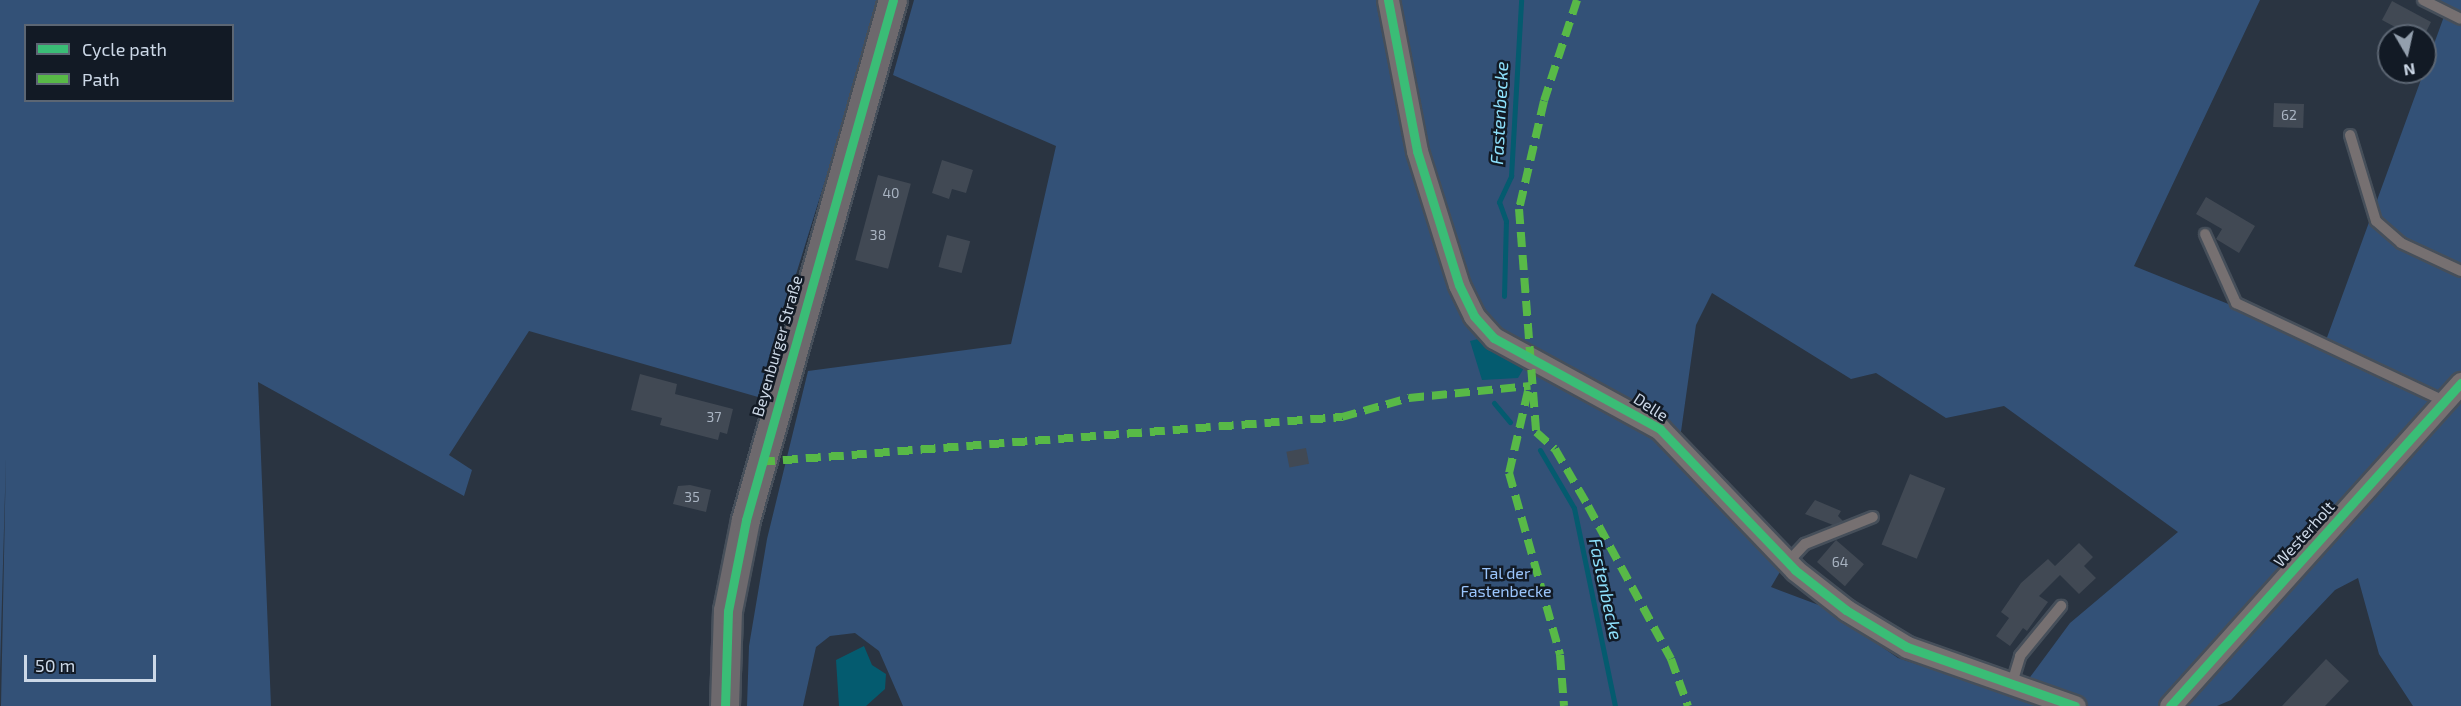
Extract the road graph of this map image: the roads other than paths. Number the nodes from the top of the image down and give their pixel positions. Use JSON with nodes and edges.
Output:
{"nodes":[{"id":1,"x":893,"y":0,"type":"edge"},
{"id":2,"x":1388,"y":0,"type":"edge"},
{"id":3,"x":2423,"y":0,"type":"edge"},
{"id":4,"x":2461,"y":19,"type":"edge"},
{"id":5,"x":2350,"y":135,"type":"dead end"},
{"id":6,"x":2205,"y":234,"type":"dead end"},
{"id":7,"x":2461,"y":271,"type":"edge"},
{"id":8,"x":2461,"y":382,"type":"edge"},
{"id":9,"x":2444,"y":401,"type":"junction"},
{"id":10,"x":1873,"y":517,"type":"dead end"},
{"id":11,"x":1788,"y":562,"type":"junction"},
{"id":12,"x":2061,"y":606,"type":"dead end"},
{"id":13,"x":2012,"y":683,"type":"junction"},
{"id":14,"x":725,"y":706,"type":"edge"},
{"id":15,"x":2075,"y":706,"type":"edge"},
{"id":16,"x":2170,"y":706,"type":"edge"}],
"edges":[{"from":1,"to":14,"type":"main road","name":"Beyenburger Straße"},
{"from":2,"to":11,"type":"street","name":"Delle"},
{"from":3,"to":4,"type":"lane"},
{"from":5,"to":7,"type":"lane"},
{"from":6,"to":9,"type":"lane"},
{"from":8,"to":9,"type":"street","name":"Westerholt"},
{"from":9,"to":16,"type":"street","name":"Westerholt"},
{"from":10,"to":11,"type":"lane"},
{"from":11,"to":13,"type":"street","name":"Delle"},
{"from":12,"to":13,"type":"lane"},
{"from":13,"to":15,"type":"street","name":"Delle"}]}
